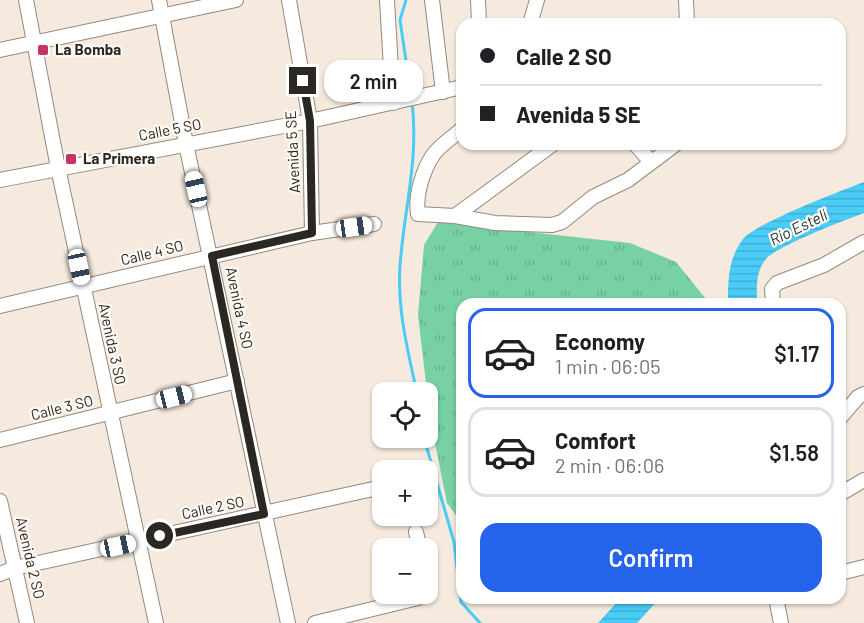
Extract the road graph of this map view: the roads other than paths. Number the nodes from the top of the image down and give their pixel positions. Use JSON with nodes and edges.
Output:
{"nodes":[{"id":1,"x":26,"y":0,"type":"edge"},
{"id":2,"x":236,"y":0,"type":"edge"},
{"id":3,"x":289,"y":0,"type":"edge"},
{"id":4,"x":387,"y":0,"type":"edge"},
{"id":5,"x":432,"y":0,"type":"edge"},
{"id":6,"x":478,"y":0,"type":"edge"},
{"id":7,"x":537,"y":0,"type":"edge"},
{"id":8,"x":686,"y":0,"type":"edge"},
{"id":9,"x":161,"y":7,"type":"edge"},
{"id":10,"x":479,"y":18,"type":"edge"},
{"id":11,"x":532,"y":18,"type":"edge"},
{"id":12,"x":687,"y":18,"type":"edge"},
{"id":13,"x":35,"y":43,"type":"junction"},
{"id":14,"x":0,"y":50,"type":"edge"},
{"id":15,"x":456,"y":89,"type":"edge"},
{"id":16,"x":443,"y":92,"type":"junction"},
{"id":17,"x":406,"y":100,"type":"junction"},
{"id":18,"x":310,"y":121,"type":"junction"},
{"id":19,"x":456,"y":134,"type":"edge"},
{"id":20,"x":186,"y":144,"type":"junction"},
{"id":21,"x":546,"y":150,"type":"edge"},
{"id":22,"x":640,"y":150,"type":"edge"},
{"id":23,"x":668,"y":150,"type":"edge"},
{"id":24,"x":651,"y":162,"type":"junction"},
{"id":25,"x":58,"y":168,"type":"junction"},
{"id":26,"x":0,"y":180,"type":"edge"},
{"id":27,"x":455,"y":216,"type":"junction"},
{"id":28,"x":374,"y":224,"type":"dead end"},
{"id":29,"x":312,"y":233,"type":"junction"},
{"id":30,"x":864,"y":242,"type":"edge"},
{"id":31,"x":212,"y":256,"type":"junction"},
{"id":32,"x":83,"y":287,"type":"junction"},
{"id":33,"x":773,"y":298,"type":"edge"},
{"id":34,"x":0,"y":306,"type":"edge"},
{"id":35,"x":237,"y":381,"type":"junction"},
{"id":36,"x":864,"y":394,"type":"edge"},
{"id":37,"x":846,"y":411,"type":"edge"},
{"id":38,"x":111,"y":413,"type":"junction"},
{"id":39,"x":0,"y":441,"type":"edge"},
{"id":40,"x":864,"y":480,"type":"edge"},
{"id":41,"x":372,"y":489,"type":"edge"},
{"id":42,"x":846,"y":490,"type":"edge"},
{"id":43,"x":0,"y":501,"type":"edge"},
{"id":44,"x":264,"y":514,"type":"junction"},
{"id":45,"x":416,"y":532,"type":"dead end"},
{"id":46,"x":417,"y":538,"type":"edge"},
{"id":47,"x":139,"y":541,"type":"junction"},
{"id":48,"x":0,"y":565,"type":"edge"},
{"id":49,"x":864,"y":567,"type":"edge"},
{"id":50,"x":15,"y":568,"type":"junction"},
{"id":51,"x":846,"y":572,"type":"edge"},
{"id":52,"x":0,"y":574,"type":"edge"},
{"id":53,"x":391,"y":604,"type":"edge"},
{"id":54,"x":777,"y":604,"type":"edge"},
{"id":55,"x":27,"y":623,"type":"edge"},
{"id":56,"x":156,"y":623,"type":"edge"},
{"id":57,"x":288,"y":623,"type":"edge"},
{"id":58,"x":315,"y":623,"type":"edge"},
{"id":59,"x":781,"y":623,"type":"edge"}],
"edges":[{"from":1,"to":13,"type":"street","name":"Avenida 3 SO"},
{"from":2,"to":9,"type":"street"},
{"from":3,"to":18,"type":"street","name":"Avenida 5 SE"},
{"from":4,"to":17,"type":"street"},
{"from":5,"to":16,"type":"street"},
{"from":6,"to":10,"type":"street"},
{"from":7,"to":11,"type":"street"},
{"from":8,"to":12,"type":"street"},
{"from":9,"to":13,"type":"street"},
{"from":9,"to":20,"type":"street","name":"Avenida 4 SO"},
{"from":13,"to":14,"type":"street"},
{"from":13,"to":25,"type":"street","name":"Avenida 3 SO"},
{"from":15,"to":16,"type":"street","name":"Calle 5 SO"},
{"from":16,"to":17,"type":"street","name":"Calle 5 SO"},
{"from":17,"to":18,"type":"street","name":"Calle 5 SO"},
{"from":18,"to":20,"type":"street","name":"Calle 5 SO"},
{"from":18,"to":29,"type":"street","name":"Avenida 5 SE"},
{"from":19,"to":27,"type":"street"},
{"from":20,"to":25,"type":"street","name":"Calle 5 SO"},
{"from":20,"to":31,"type":"street","name":"Avenida 4 SO"},
{"from":21,"to":27,"type":"street"},
{"from":22,"to":24,"type":"street"},
{"from":23,"to":24,"type":"street"},
{"from":24,"to":27,"type":"street"},
{"from":25,"to":26,"type":"street","name":"Calle 5 SO"},
{"from":25,"to":32,"type":"street","name":"Avenida 3 SO"},
{"from":28,"to":29,"type":"street","name":"Calle 4 SO"},
{"from":29,"to":31,"type":"street","name":"Calle 4 SO"},
{"from":30,"to":33,"type":"street"},
{"from":31,"to":32,"type":"street","name":"Calle 4 SO"},
{"from":31,"to":35,"type":"street","name":"Avenida 4 SO"},
{"from":32,"to":34,"type":"street","name":"Calle 4 SO"},
{"from":32,"to":38,"type":"street","name":"Avenida 3 SO"},
{"from":35,"to":38,"type":"street","name":"Calle 3 SO"},
{"from":35,"to":44,"type":"street","name":"Avenida 4 SO"},
{"from":36,"to":37,"type":"street"},
{"from":38,"to":39,"type":"street","name":"Calle 3 SO"},
{"from":38,"to":47,"type":"street","name":"Avenida 3 SO"},
{"from":40,"to":42,"type":"street"},
{"from":41,"to":44,"type":"street","name":"Calle 2 SO"},
{"from":43,"to":50,"type":"street","name":"Avenida 2 SO"},
{"from":44,"to":47,"type":"street","name":"Calle 2 SO"},
{"from":44,"to":57,"type":"street","name":"Avenida 4 SO"},
{"from":45,"to":46,"type":"street"},
{"from":47,"to":50,"type":"street","name":"Calle 2 SO"},
{"from":47,"to":56,"type":"street","name":"Avenida 3 SO"},
{"from":48,"to":50,"type":"street","name":"Calle 2 SO"},
{"from":49,"to":51,"type":"street"},
{"from":50,"to":52,"type":"street","name":"Calle 2 SO"},
{"from":50,"to":55,"type":"street","name":"Avenida 2 SO"},
{"from":53,"to":58,"type":"street"},
{"from":54,"to":59,"type":"street"}]}
